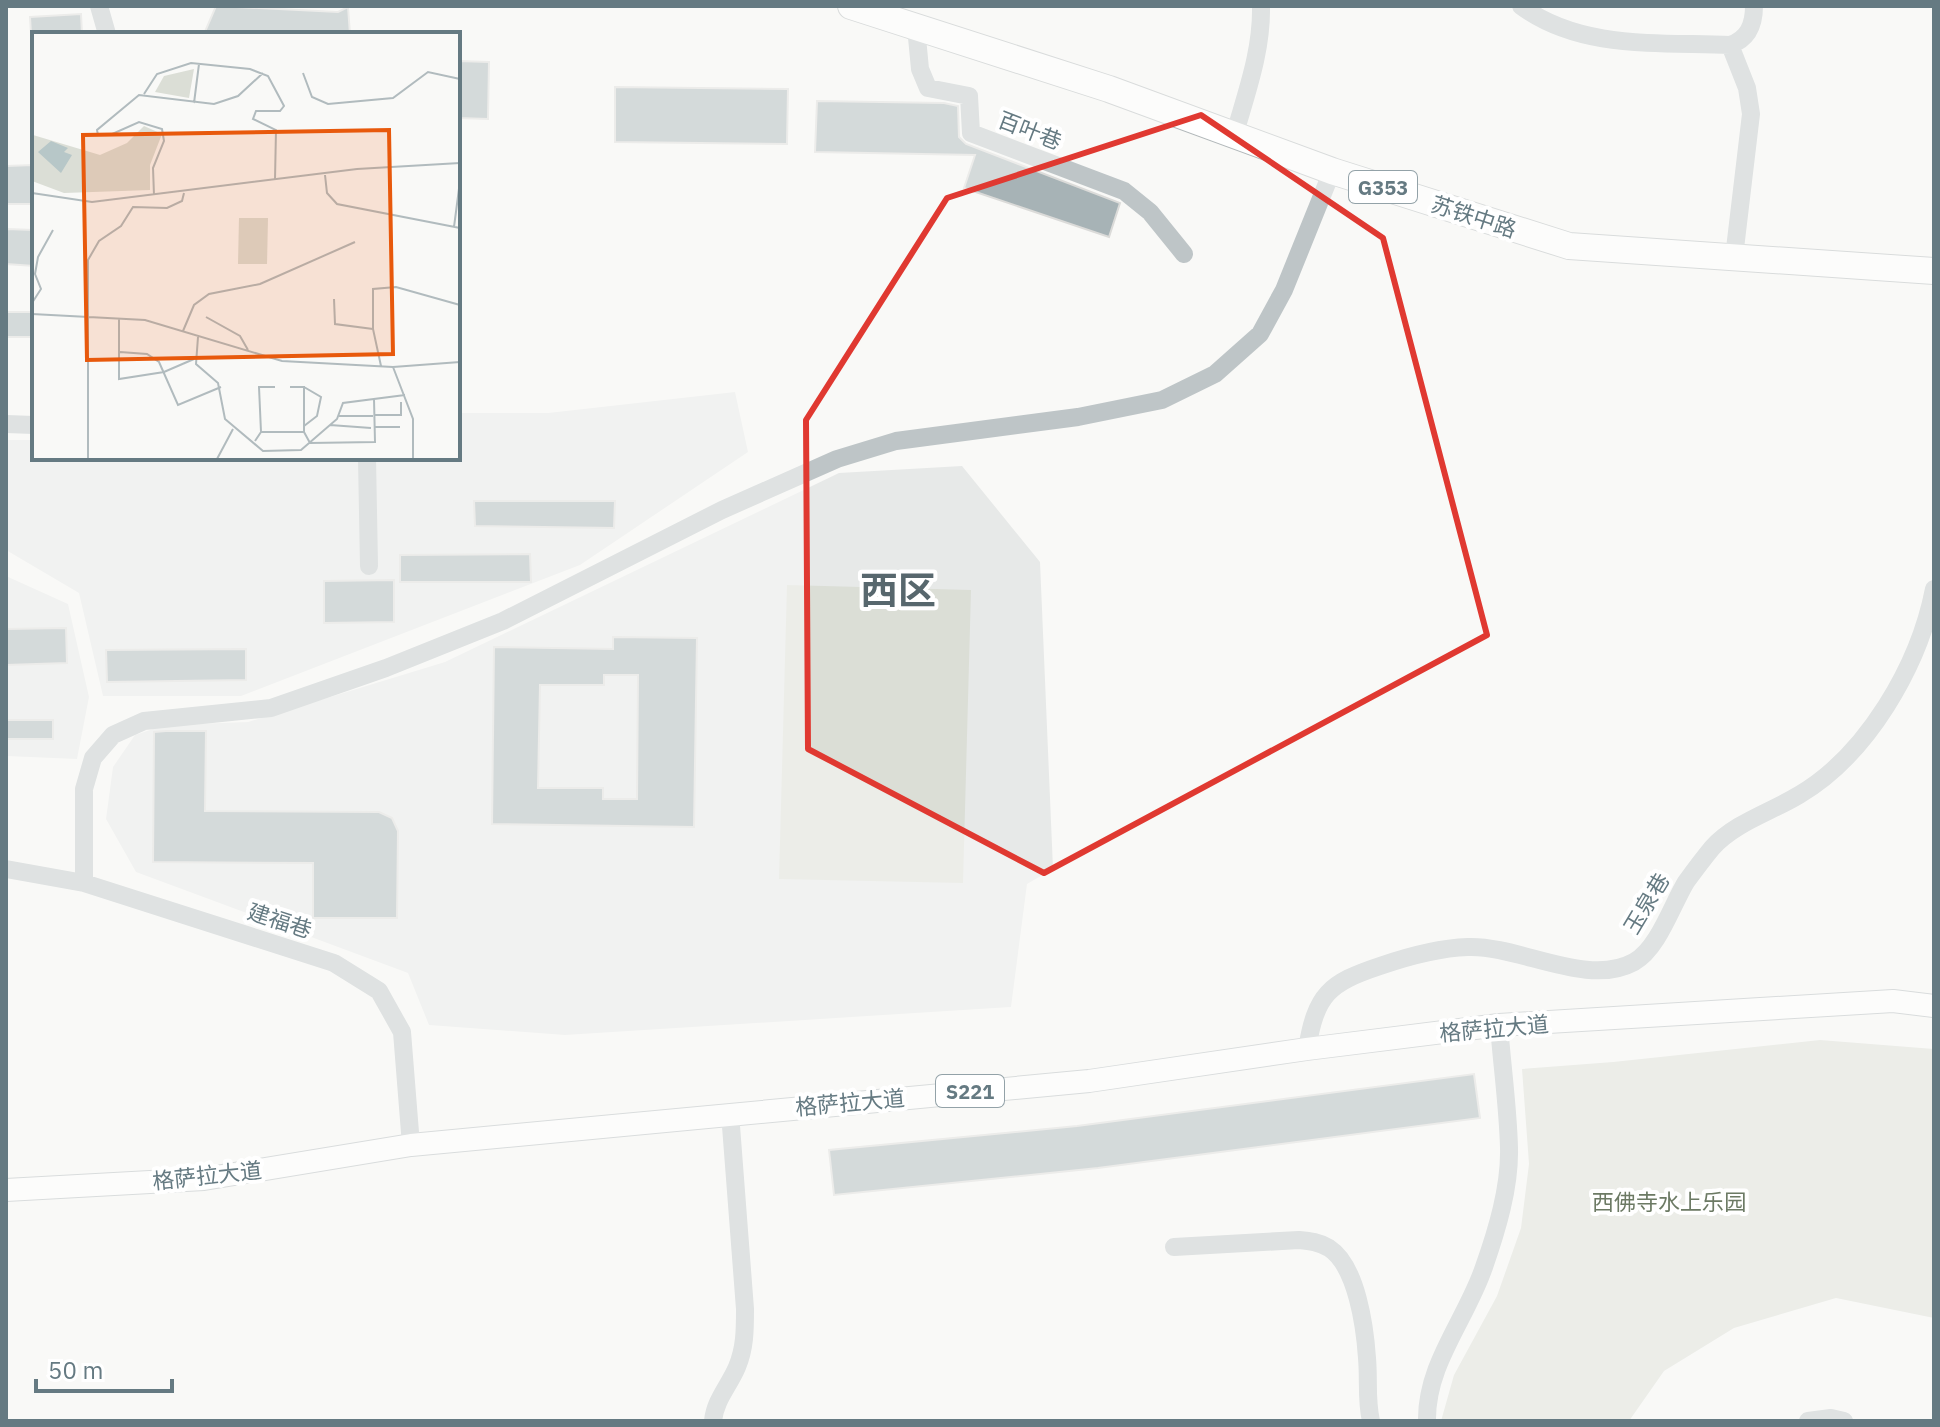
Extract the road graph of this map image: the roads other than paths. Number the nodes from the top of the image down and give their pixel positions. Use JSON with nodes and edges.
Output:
{"nodes":[{"id":1,"x":99,"y":6,"type":"edge"},
{"id":2,"x":851,"y":6,"type":"edge"},
{"id":3,"x":1261,"y":6,"type":"edge"},
{"id":4,"x":1521,"y":6,"type":"edge"},
{"id":5,"x":1754,"y":6,"type":"edge"},
{"id":6,"x":916,"y":27,"type":"junction"},
{"id":7,"x":106,"y":32,"type":"edge"},
{"id":8,"x":1730,"y":45,"type":"junction"},
{"id":9,"x":1235,"y":133,"type":"junction"},
{"id":10,"x":1332,"y":171,"type":"junction"},
{"id":11,"x":1184,"y":254,"type":"dead end"},
{"id":12,"x":1734,"y":257,"type":"junction"},
{"id":13,"x":1934,"y":271,"type":"edge"},
{"id":14,"x":6,"y":424,"type":"edge"},
{"id":15,"x":32,"y":425,"type":"edge"},
{"id":16,"x":367,"y":460,"type":"edge"},
{"id":17,"x":369,"y":566,"type":"dead end"},
{"id":18,"x":1934,"y":589,"type":"edge"},
{"id":19,"x":6,"y":869,"type":"edge"},
{"id":20,"x":84,"y":883,"type":"junction"},
{"id":21,"x":1934,"y":1006,"type":"edge"},
{"id":22,"x":1499,"y":1025,"type":"junction"},
{"id":23,"x":1307,"y":1049,"type":"junction"},
{"id":24,"x":730,"y":1113,"type":"junction"},
{"id":25,"x":411,"y":1145,"type":"junction"},
{"id":26,"x":6,"y":1190,"type":"edge"},
{"id":27,"x":1174,"y":1247,"type":"dead end"},
{"id":28,"x":713,"y":1421,"type":"edge"},
{"id":29,"x":1371,"y":1421,"type":"edge"},
{"id":30,"x":1427,"y":1421,"type":"edge"},
{"id":31,"x":1808,"y":1421,"type":"edge"},
{"id":32,"x":1844,"y":1421,"type":"edge"}],
"edges":[{"from":1,"to":7,"type":"street"},
{"from":2,"to":6,"type":"highway","name":"苏铁中路","number":"G353"},
{"from":3,"to":9,"type":"street"},
{"from":4,"to":8,"type":"street"},
{"from":5,"to":8,"type":"street"},
{"from":6,"to":9,"type":"highway","name":"苏铁中路","number":"G353"},
{"from":6,"to":11,"type":"street","name":"百叶巷"},
{"from":8,"to":12,"type":"street"},
{"from":9,"to":10,"type":"highway","name":"苏铁中路","number":"G353"},
{"from":10,"to":12,"type":"highway","name":"苏铁中路","number":"G353"},
{"from":10,"to":20,"type":"street"},
{"from":12,"to":13,"type":"highway","name":"苏铁中路","number":"G353"},
{"from":14,"to":15,"type":"street"},
{"from":16,"to":17,"type":"street"},
{"from":18,"to":23,"type":"street","name":"玉泉巷"},
{"from":19,"to":20,"type":"street","name":"建福巷"},
{"from":20,"to":25,"type":"street","name":"建福巷"},
{"from":21,"to":22,"type":"main road","name":"格萨拉大道","number":"S221"},
{"from":22,"to":23,"type":"main road","name":"格萨拉大道","number":"S221"},
{"from":22,"to":30,"type":"street"},
{"from":23,"to":24,"type":"main road","name":"格萨拉大道","number":"S221"},
{"from":24,"to":25,"type":"main road","name":"格萨拉大道","number":"S221"},
{"from":24,"to":28,"type":"street"},
{"from":25,"to":26,"type":"main road","name":"格萨拉大道","number":"S221"},
{"from":27,"to":29,"type":"street"},
{"from":31,"to":32,"type":"street"}]}
